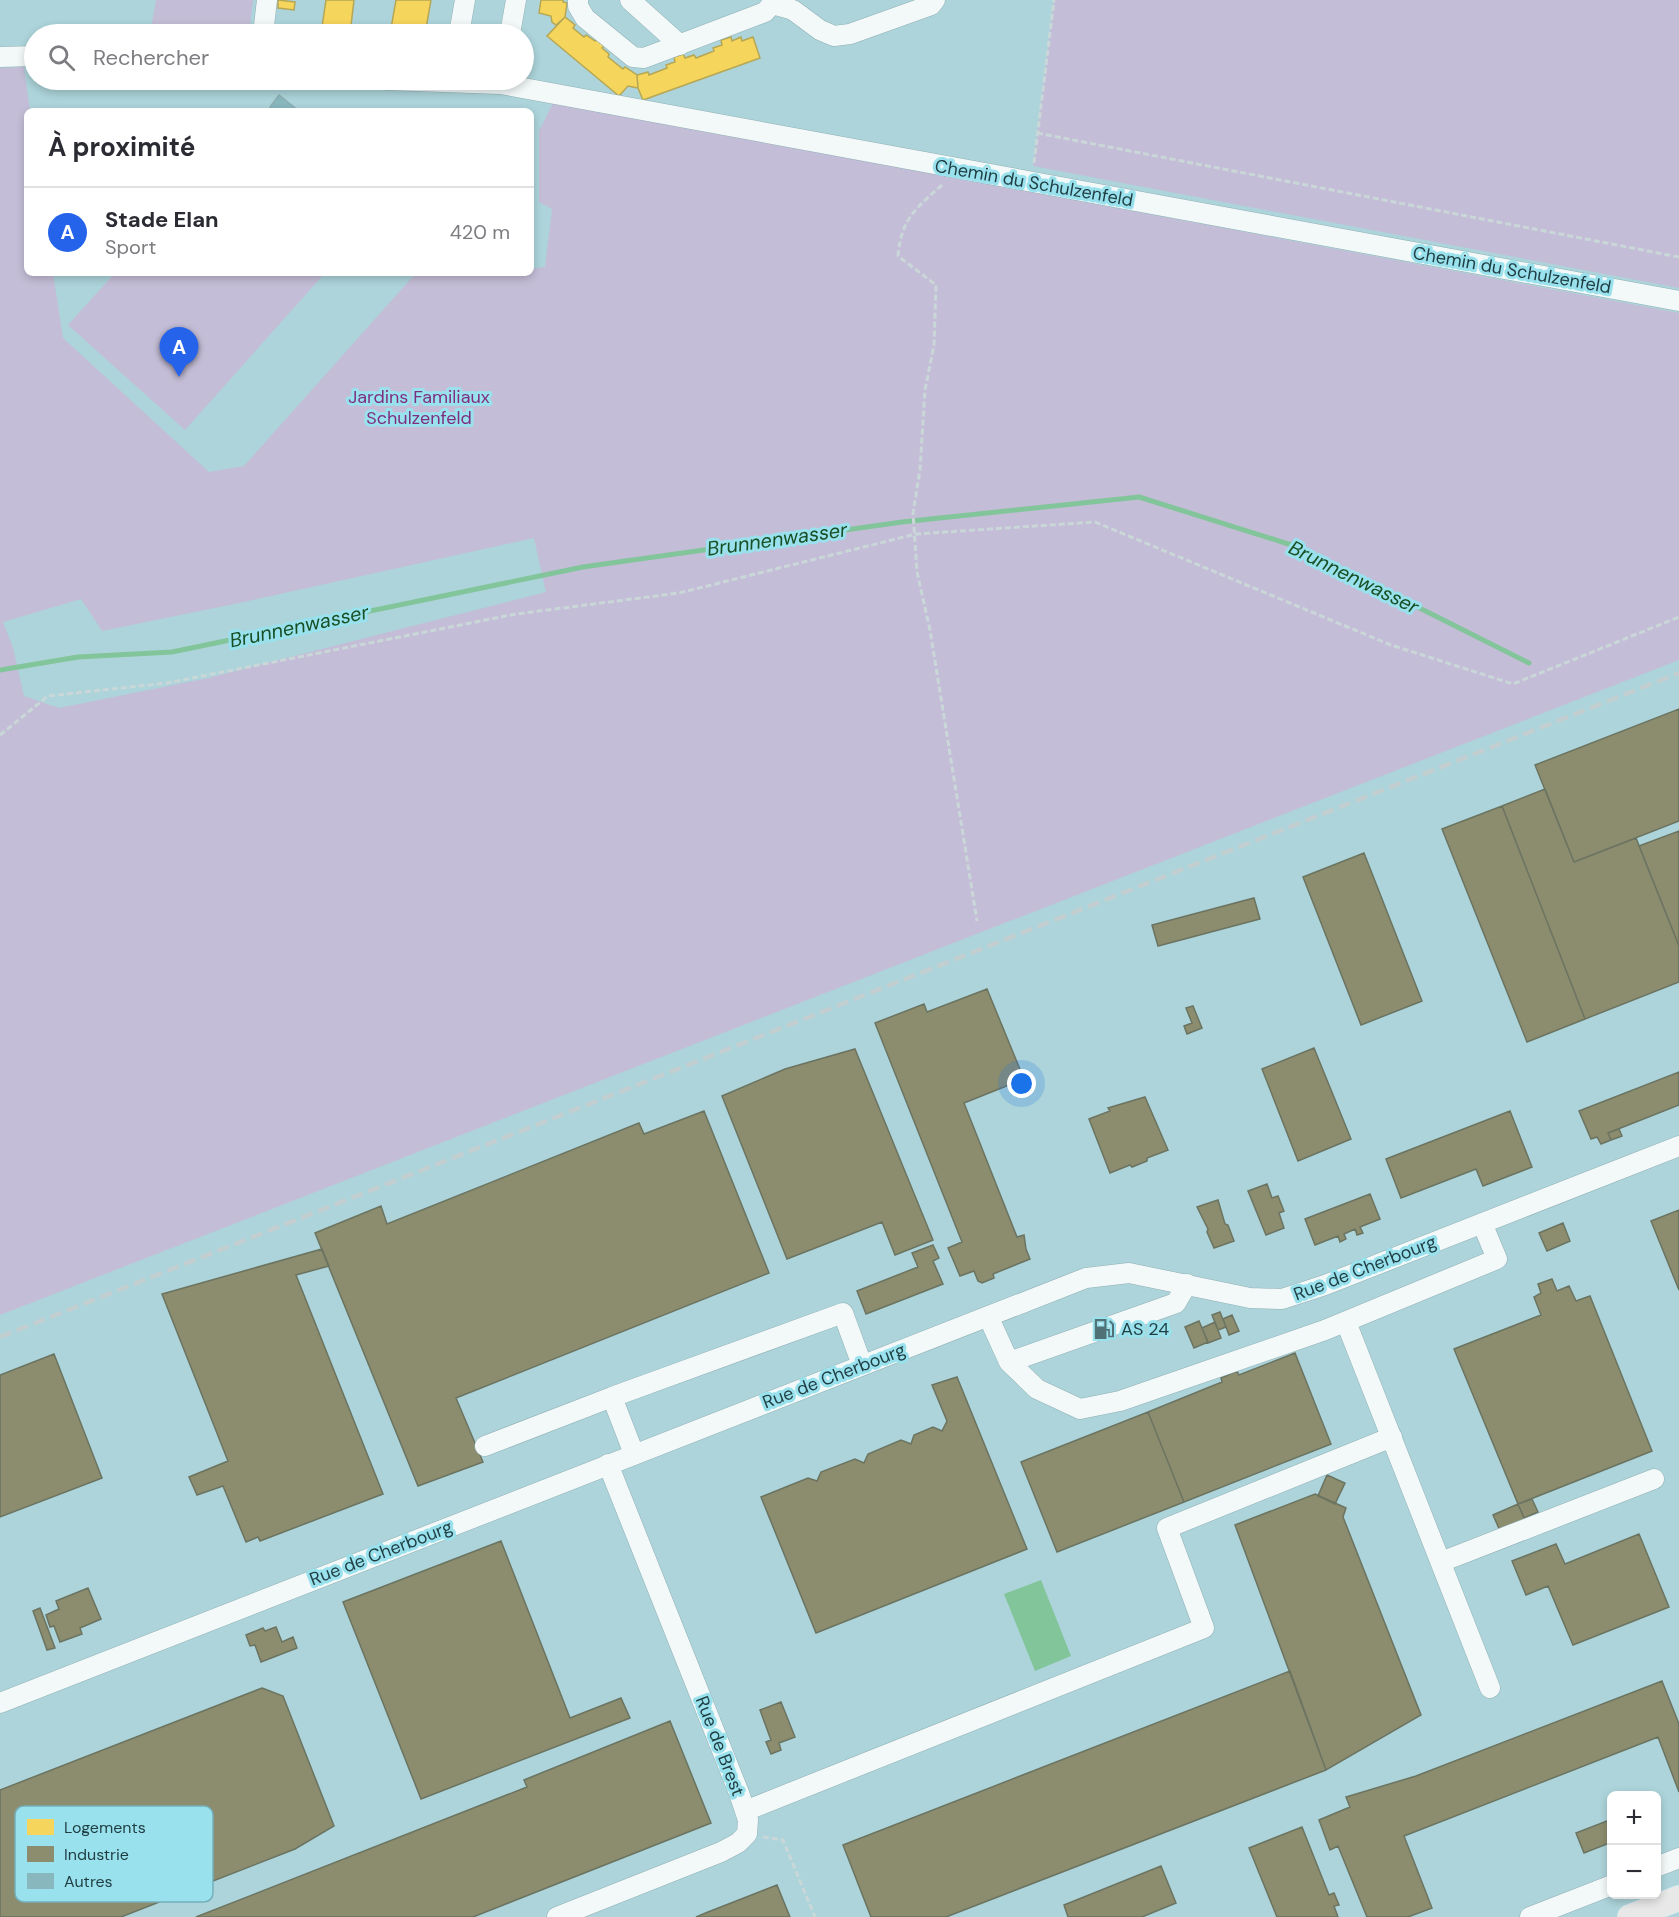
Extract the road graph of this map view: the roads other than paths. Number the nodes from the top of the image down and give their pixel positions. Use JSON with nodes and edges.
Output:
{"nodes":[{"id":1,"x":267,"y":0,"type":"edge"},
{"id":2,"x":465,"y":0,"type":"edge"},
{"id":3,"x":516,"y":0,"type":"edge"},
{"id":4,"x":578,"y":0,"type":"edge"},
{"id":5,"x":630,"y":0,"type":"edge"},
{"id":6,"x":935,"y":0,"type":"edge"},
{"id":7,"x":772,"y":2,"type":"edge"},
{"id":8,"x":263,"y":24,"type":"edge"},
{"id":9,"x":461,"y":24,"type":"edge"},
{"id":10,"x":512,"y":24,"type":"edge"},
{"id":11,"x":680,"y":45,"type":"junction"},
{"id":12,"x":24,"y":56,"type":"edge"},
{"id":13,"x":0,"y":57,"type":"edge"},
{"id":14,"x":534,"y":88,"type":"edge"},
{"id":15,"x":1679,"y":301,"type":"edge"},
{"id":16,"x":1679,"y":1146,"type":"edge"},
{"id":17,"x":1482,"y":1223,"type":"junction"},
{"id":18,"x":1187,"y":1284,"type":"junction"},
{"id":19,"x":988,"y":1316,"type":"junction"},
{"id":20,"x":1346,"y":1322,"type":"junction"},
{"id":21,"x":1009,"y":1362,"type":"junction"},
{"id":22,"x":862,"y":1365,"type":"junction"},
{"id":23,"x":612,"y":1397,"type":"junction"},
{"id":24,"x":1392,"y":1437,"type":"junction"},
{"id":25,"x":485,"y":1446,"type":"dead end"},
{"id":26,"x":634,"y":1454,"type":"junction"},
{"id":27,"x":608,"y":1464,"type":"junction"},
{"id":28,"x":1653,"y":1479,"type":"dead end"},
{"id":29,"x":1441,"y":1562,"type":"junction"},
{"id":30,"x":1490,"y":1688,"type":"dead end"},
{"id":31,"x":0,"y":1703,"type":"edge"},
{"id":32,"x":745,"y":1811,"type":"junction"},
{"id":33,"x":1679,"y":1858,"type":"edge"},
{"id":34,"x":1661,"y":1865,"type":"edge"},
{"id":35,"x":1607,"y":1887,"type":"edge"},
{"id":36,"x":1679,"y":1898,"type":"edge"},
{"id":37,"x":557,"y":1917,"type":"edge"},
{"id":38,"x":1530,"y":1917,"type":"edge"},
{"id":39,"x":1630,"y":1917,"type":"edge"}],
"edges":[{"from":1,"to":8,"type":"street"},
{"from":2,"to":9,"type":"street"},
{"from":3,"to":10,"type":"street"},
{"from":4,"to":11,"type":"street"},
{"from":5,"to":11,"type":"street"},
{"from":6,"to":7,"type":"street"},
{"from":7,"to":11,"type":"street"},
{"from":12,"to":13,"type":"street"},
{"from":14,"to":15,"type":"street","name":"Chemin du Schulzenfeld"},
{"from":16,"to":17,"type":"street","name":"Rue de Cherbourg"},
{"from":17,"to":18,"type":"street","name":"Rue de Cherbourg"},
{"from":17,"to":20,"type":"street"},
{"from":18,"to":19,"type":"street","name":"Rue de Cherbourg"},
{"from":18,"to":21,"type":"street"},
{"from":19,"to":21,"type":"street"},
{"from":19,"to":22,"type":"street","name":"Rue de Cherbourg"},
{"from":20,"to":21,"type":"street"},
{"from":20,"to":24,"type":"street"},
{"from":22,"to":23,"type":"street"},
{"from":22,"to":26,"type":"street","name":"Rue de Cherbourg"},
{"from":23,"to":25,"type":"street"},
{"from":23,"to":26,"type":"street"},
{"from":24,"to":29,"type":"street"},
{"from":24,"to":32,"type":"street"},
{"from":26,"to":27,"type":"street","name":"Rue de Cherbourg"},
{"from":27,"to":31,"type":"street","name":"Rue de Cherbourg"},
{"from":27,"to":32,"type":"street","name":"Rue de Brest"},
{"from":28,"to":29,"type":"street"},
{"from":29,"to":30,"type":"street"},
{"from":32,"to":37,"type":"street","name":"Rue de Brest"},
{"from":33,"to":34,"type":"street"},
{"from":35,"to":38,"type":"street"},
{"from":36,"to":39,"type":"main road"}]}
